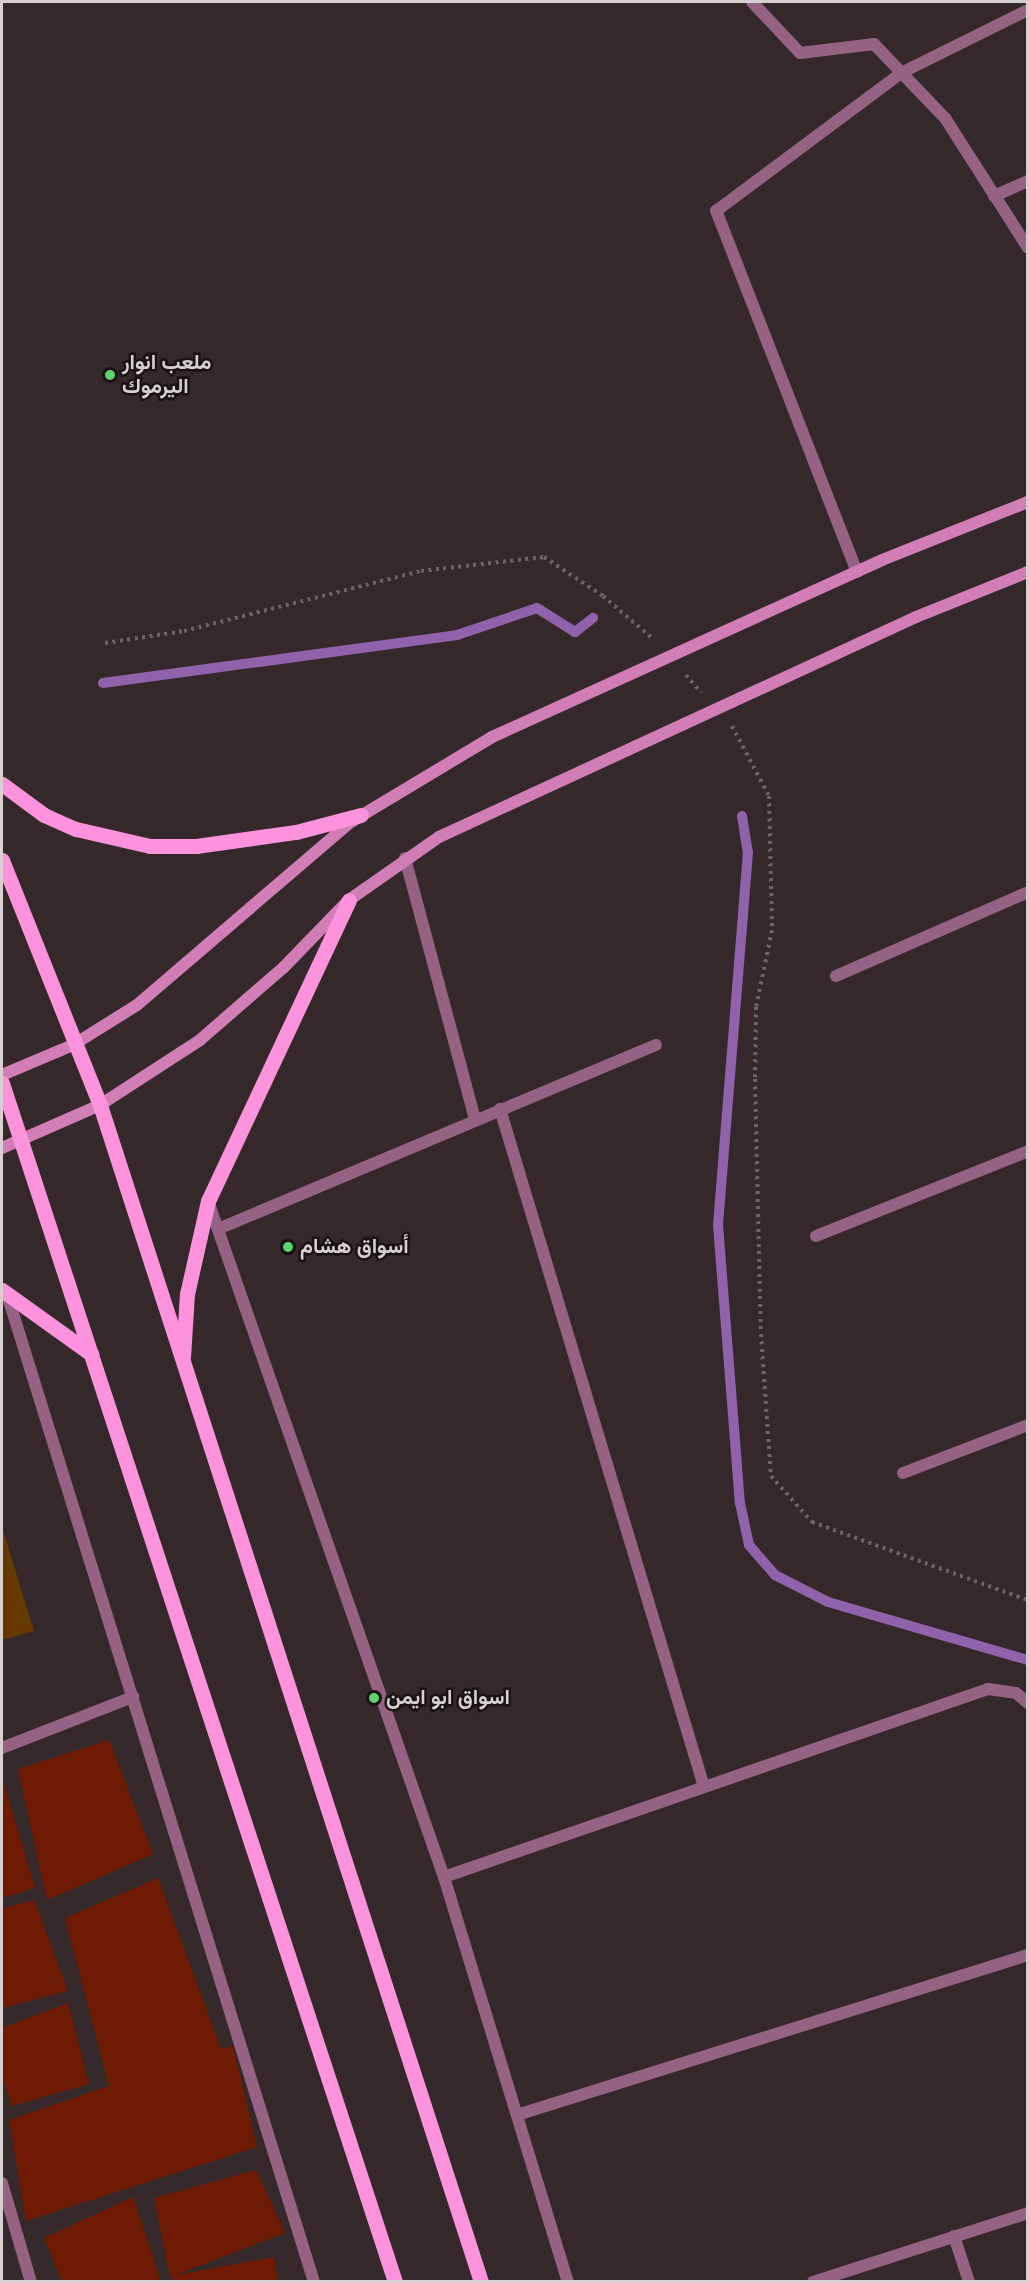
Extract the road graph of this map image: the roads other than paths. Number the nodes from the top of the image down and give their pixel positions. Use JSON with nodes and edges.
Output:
{"nodes":[{"id":1,"x":752,"y":2,"type":"edge"},
{"id":2,"x":1028,"y":10,"type":"edge"},
{"id":3,"x":901,"y":73,"type":"junction"},
{"id":4,"x":1028,"y":181,"type":"edge"},
{"id":5,"x":994,"y":196,"type":"junction"},
{"id":6,"x":1028,"y":248,"type":"edge"},
{"id":7,"x":1028,"y":502,"type":"edge"},
{"id":8,"x":857,"y":572,"type":"junction"},
{"id":9,"x":1028,"y":572,"type":"edge"},
{"id":10,"x":2,"y":784,"type":"edge"},
{"id":11,"x":361,"y":814,"type":"junction"},
{"id":12,"x":405,"y":858,"type":"junction"},
{"id":13,"x":2,"y":860,"type":"edge"},
{"id":14,"x":1028,"y":892,"type":"edge"},
{"id":15,"x":349,"y":900,"type":"junction"},
{"id":16,"x":836,"y":976,"type":"dead end"},
{"id":17,"x":73,"y":1045,"type":"junction"},
{"id":18,"x":656,"y":1045,"type":"dead end"},
{"id":19,"x":2,"y":1075,"type":"edge"},
{"id":20,"x":2,"y":1083,"type":"edge"},
{"id":21,"x":100,"y":1105,"type":"junction"},
{"id":22,"x":500,"y":1109,"type":"junction"},
{"id":23,"x":475,"y":1119,"type":"junction"},
{"id":24,"x":21,"y":1141,"type":"junction"},
{"id":25,"x":2,"y":1148,"type":"edge"},
{"id":26,"x":1028,"y":1151,"type":"edge"},
{"id":27,"x":208,"y":1201,"type":"junction"},
{"id":28,"x":218,"y":1229,"type":"junction"},
{"id":29,"x":816,"y":1236,"type":"dead end"},
{"id":30,"x":4,"y":1292,"type":"edge"},
{"id":31,"x":91,"y":1354,"type":"junction"},
{"id":32,"x":182,"y":1366,"type":"junction"},
{"id":33,"x":1028,"y":1425,"type":"edge"},
{"id":34,"x":903,"y":1473,"type":"dead end"},
{"id":35,"x":133,"y":1697,"type":"junction"},
{"id":36,"x":1028,"y":1703,"type":"edge"},
{"id":37,"x":2,"y":1748,"type":"edge"},
{"id":38,"x":704,"y":1787,"type":"junction"},
{"id":39,"x":444,"y":1877,"type":"junction"},
{"id":40,"x":1028,"y":1955,"type":"edge"},
{"id":41,"x":520,"y":2114,"type":"junction"},
{"id":42,"x":2,"y":2183,"type":"edge"},
{"id":43,"x":1028,"y":2213,"type":"edge"},
{"id":44,"x":954,"y":2236,"type":"junction"},
{"id":45,"x":31,"y":2282,"type":"edge"},
{"id":46,"x":314,"y":2282,"type":"edge"},
{"id":47,"x":395,"y":2282,"type":"edge"},
{"id":48,"x":481,"y":2282,"type":"edge"},
{"id":49,"x":568,"y":2282,"type":"edge"},
{"id":50,"x":813,"y":2282,"type":"edge"},
{"id":51,"x":969,"y":2282,"type":"edge"}],
"edges":[{"from":1,"to":3,"type":"street"},
{"from":2,"to":3,"type":"street"},
{"from":3,"to":5,"type":"street"},
{"from":3,"to":8,"type":"street"},
{"from":4,"to":5,"type":"street"},
{"from":5,"to":6,"type":"street"},
{"from":7,"to":8,"type":"main road"},
{"from":8,"to":11,"type":"main road"},
{"from":9,"to":12,"type":"main road"},
{"from":10,"to":11,"type":"main road"},
{"from":11,"to":17,"type":"main road"},
{"from":12,"to":15,"type":"main road"},
{"from":12,"to":23,"type":"street"},
{"from":13,"to":17,"type":"main road"},
{"from":14,"to":16,"type":"street"},
{"from":15,"to":21,"type":"main road"},
{"from":15,"to":27,"type":"main road"},
{"from":17,"to":19,"type":"main road"},
{"from":17,"to":21,"type":"main road"},
{"from":18,"to":22,"type":"street"},
{"from":20,"to":24,"type":"main road"},
{"from":21,"to":24,"type":"main road"},
{"from":21,"to":32,"type":"main road"},
{"from":22,"to":23,"type":"street"},
{"from":22,"to":38,"type":"street"},
{"from":23,"to":28,"type":"street"},
{"from":24,"to":25,"type":"main road"},
{"from":24,"to":31,"type":"main road"},
{"from":26,"to":29,"type":"street"},
{"from":27,"to":28,"type":"street"},
{"from":27,"to":32,"type":"main road"},
{"from":28,"to":39,"type":"street"},
{"from":30,"to":31,"type":"main road"},
{"from":30,"to":35,"type":"street"},
{"from":31,"to":47,"type":"main road"},
{"from":32,"to":48,"type":"main road"},
{"from":33,"to":34,"type":"street"},
{"from":35,"to":37,"type":"street"},
{"from":35,"to":46,"type":"street"},
{"from":36,"to":38,"type":"street"},
{"from":38,"to":39,"type":"street"},
{"from":39,"to":41,"type":"street"},
{"from":40,"to":41,"type":"street"},
{"from":41,"to":49,"type":"street"},
{"from":42,"to":45,"type":"street"},
{"from":43,"to":44,"type":"street"},
{"from":44,"to":50,"type":"street"},
{"from":44,"to":51,"type":"street"}]}
